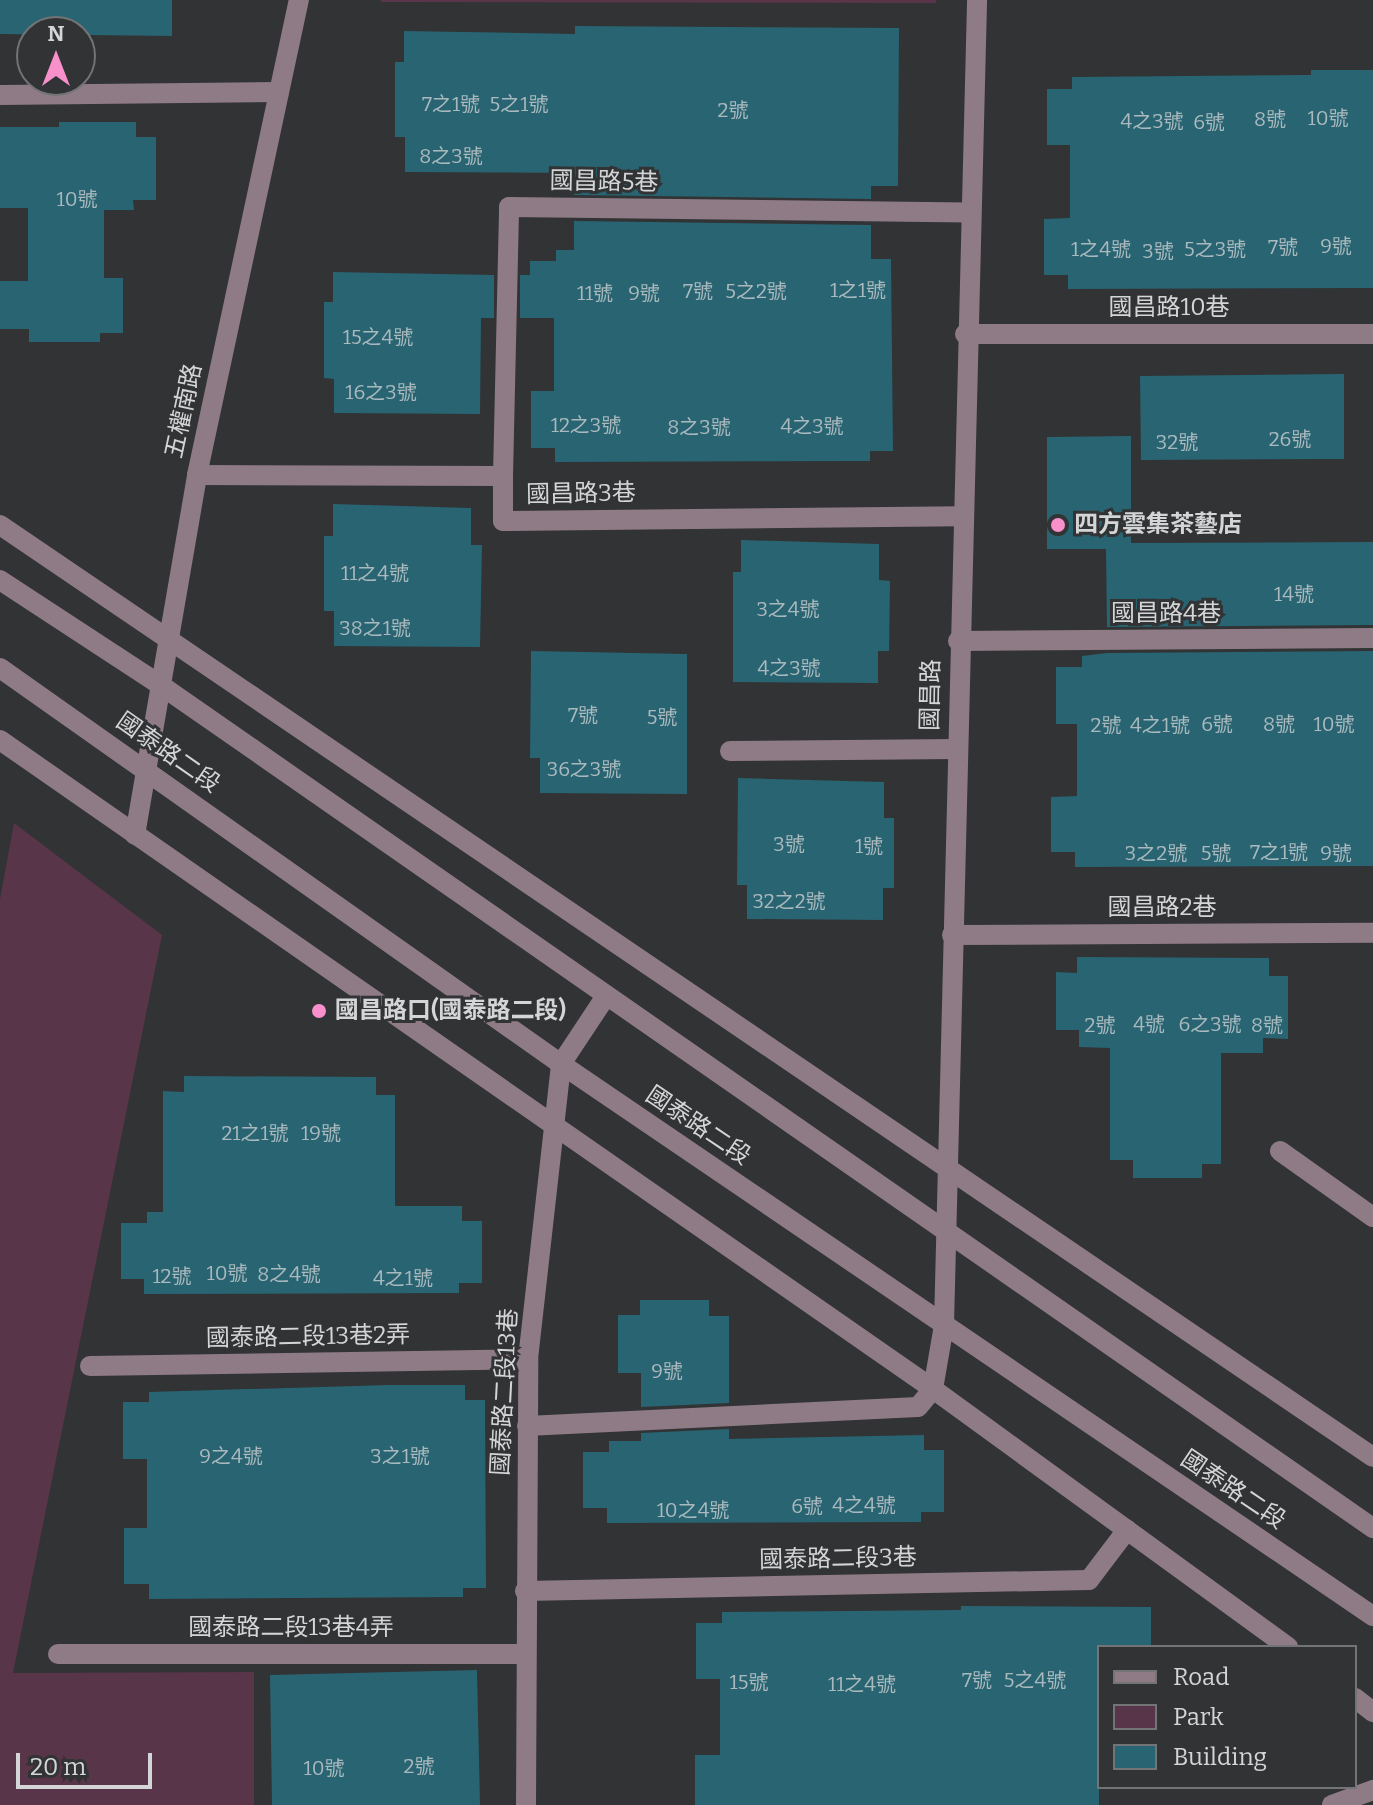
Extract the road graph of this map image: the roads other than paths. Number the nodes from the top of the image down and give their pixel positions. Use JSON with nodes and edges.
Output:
{"nodes":[{"id":1,"x":299,"y":0,"type":"edge"},
{"id":2,"x":977,"y":0,"type":"edge"},
{"id":3,"x":279,"y":92,"type":"junction"},
{"id":4,"x":0,"y":95,"type":"edge"},
{"id":5,"x":968,"y":213,"type":"junction"},
{"id":6,"x":965,"y":334,"type":"junction"},
{"id":7,"x":1373,"y":334,"type":"edge"},
{"id":8,"x":197,"y":475,"type":"junction"},
{"id":9,"x":503,"y":476,"type":"junction"},
{"id":10,"x":961,"y":516,"type":"junction"},
{"id":11,"x":0,"y":525,"type":"edge"},
{"id":12,"x":0,"y":580,"type":"edge"},
{"id":13,"x":1373,"y":638,"type":"edge"},
{"id":14,"x":958,"y":641,"type":"junction"},
{"id":15,"x":168,"y":644,"type":"junction"},
{"id":16,"x":0,"y":668,"type":"edge"},
{"id":17,"x":159,"y":684,"type":"junction"},
{"id":18,"x":0,"y":740,"type":"edge"},
{"id":19,"x":956,"y":749,"type":"junction"},
{"id":20,"x":730,"y":751,"type":"dead end"},
{"id":21,"x":143,"y":766,"type":"junction"},
{"id":22,"x":135,"y":835,"type":"junction"},
{"id":23,"x":1373,"y":933,"type":"edge"},
{"id":24,"x":952,"y":935,"type":"junction"},
{"id":25,"x":606,"y":996,"type":"junction"},
{"id":26,"x":561,"y":1064,"type":"junction"},
{"id":27,"x":554,"y":1130,"type":"junction"},
{"id":28,"x":1280,"y":1151,"type":"dead end"},
{"id":29,"x":949,"y":1173,"type":"junction"},
{"id":30,"x":1373,"y":1217,"type":"edge"},
{"id":31,"x":947,"y":1234,"type":"junction"},
{"id":32,"x":944,"y":1325,"type":"junction"},
{"id":33,"x":528,"y":1359,"type":"junction"},
{"id":34,"x":90,"y":1366,"type":"dead end"},
{"id":35,"x":933,"y":1389,"type":"junction"},
{"id":36,"x":527,"y":1426,"type":"junction"},
{"id":37,"x":1373,"y":1457,"type":"edge"},
{"id":38,"x":1373,"y":1528,"type":"edge"},
{"id":39,"x":1127,"y":1530,"type":"junction"},
{"id":40,"x":525,"y":1591,"type":"junction"},
{"id":41,"x":1373,"y":1616,"type":"edge"},
{"id":42,"x":1285,"y":1645,"type":"edge"},
{"id":43,"x":58,"y":1654,"type":"dead end"},
{"id":44,"x":525,"y":1654,"type":"junction"},
{"id":45,"x":1357,"y":1700,"type":"edge"},
{"id":46,"x":1373,"y":1712,"type":"edge"},
{"id":47,"x":1373,"y":1790,"type":"edge"},
{"id":48,"x":526,"y":1805,"type":"edge"},
{"id":49,"x":1332,"y":1805,"type":"edge"}],
"edges":[{"from":1,"to":3,"type":"street","name":"五權南路"},
{"from":2,"to":5,"type":"street","name":"國昌路"},
{"from":3,"to":4,"type":"street"},
{"from":3,"to":8,"type":"street","name":"五權南路"},
{"from":5,"to":6,"type":"street","name":"國昌路"},
{"from":5,"to":9,"type":"street","name":"國昌路5巷"},
{"from":6,"to":7,"type":"street","name":"國昌路10巷"},
{"from":6,"to":10,"type":"street","name":"國昌路"},
{"from":8,"to":9,"type":"street","name":"國昌路3巷"},
{"from":8,"to":15,"type":"street","name":"五權南路"},
{"from":9,"to":10,"type":"street","name":"國昌路3巷"},
{"from":10,"to":14,"type":"street","name":"國昌路"},
{"from":11,"to":15,"type":"street"},
{"from":12,"to":17,"type":"street","name":"國泰路二段"},
{"from":13,"to":14,"type":"street","name":"國昌路4巷"},
{"from":14,"to":19,"type":"street","name":"國昌路"},
{"from":15,"to":17,"type":"street","name":"五權南路"},
{"from":15,"to":29,"type":"street"},
{"from":16,"to":21,"type":"street","name":"國泰路二段"},
{"from":17,"to":21,"type":"street","name":"五權南路"},
{"from":17,"to":25,"type":"street","name":"國泰路二段"},
{"from":18,"to":22,"type":"street"},
{"from":19,"to":20,"type":"street"},
{"from":19,"to":24,"type":"street","name":"國昌路"},
{"from":21,"to":22,"type":"street","name":"五權南路"},
{"from":21,"to":26,"type":"street","name":"國泰路二段"},
{"from":22,"to":27,"type":"street"},
{"from":23,"to":24,"type":"street","name":"國昌路2巷"},
{"from":24,"to":29,"type":"street","name":"國昌路"},
{"from":25,"to":26,"type":"street","name":"國泰路二段13巷"},
{"from":25,"to":31,"type":"street","name":"國泰路二段"},
{"from":26,"to":27,"type":"street","name":"國泰路二段13巷"},
{"from":26,"to":32,"type":"street","name":"國泰路二段"},
{"from":27,"to":33,"type":"street","name":"國泰路二段13巷"},
{"from":27,"to":35,"type":"street"},
{"from":28,"to":30,"type":"street"},
{"from":29,"to":31,"type":"street","name":"國昌路"},
{"from":29,"to":37,"type":"street"},
{"from":31,"to":32,"type":"street","name":"國昌路"},
{"from":31,"to":38,"type":"street","name":"國泰路二段"},
{"from":32,"to":35,"type":"street","name":"國昌路"},
{"from":32,"to":41,"type":"street","name":"國泰路二段"},
{"from":33,"to":34,"type":"street","name":"國泰路二段13巷2弄"},
{"from":33,"to":36,"type":"street","name":"國泰路二段13巷"},
{"from":35,"to":36,"type":"street"},
{"from":35,"to":39,"type":"street"},
{"from":36,"to":40,"type":"street","name":"國泰路二段13巷"},
{"from":39,"to":40,"type":"street","name":"國泰路二段3巷"},
{"from":39,"to":42,"type":"street"},
{"from":40,"to":44,"type":"street","name":"國泰路二段13巷"},
{"from":43,"to":44,"type":"street","name":"國泰路二段13巷4弄"},
{"from":44,"to":48,"type":"street","name":"國泰路二段13巷"},
{"from":45,"to":46,"type":"street"},
{"from":47,"to":49,"type":"street"}]}
